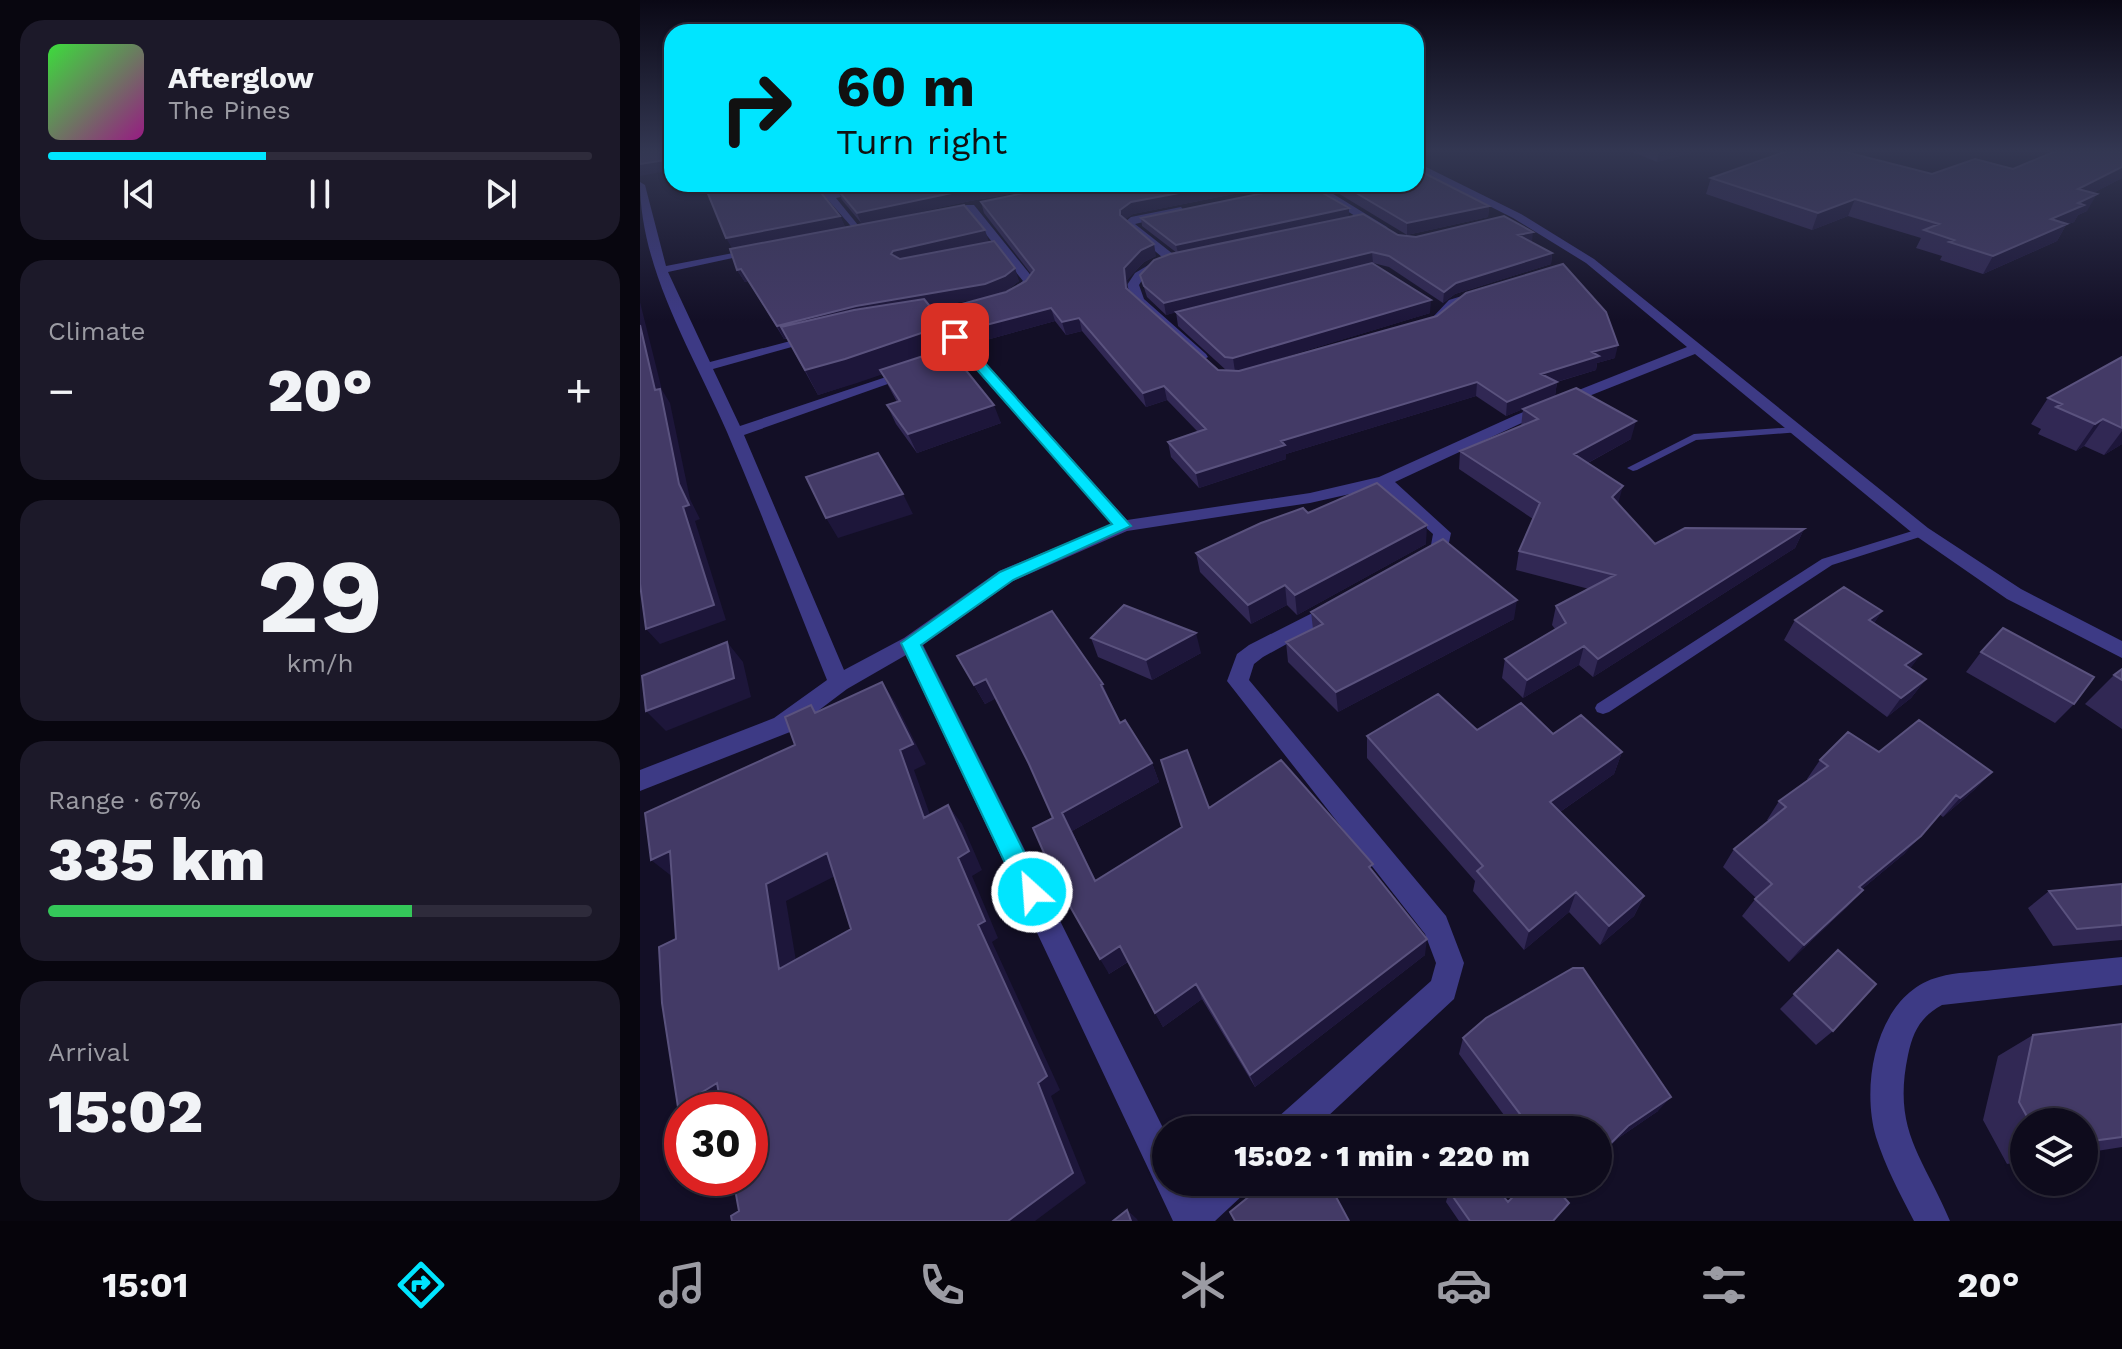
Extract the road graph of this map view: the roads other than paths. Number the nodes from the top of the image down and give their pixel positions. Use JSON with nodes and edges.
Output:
{"nodes":[{"id":1,"x":643,"y":207,"type":"edge"},
{"id":2,"x":838,"y":207,"type":"edge"},
{"id":3,"x":970,"y":207,"type":"edge"},
{"id":4,"x":1196,"y":207,"type":"edge"},
{"id":5,"x":1347,"y":207,"type":"edge"},
{"id":6,"x":1490,"y":207,"type":"edge"},
{"id":7,"x":1365,"y":218,"type":"junction"},
{"id":8,"x":1350,"y":222,"type":"edge"},
{"id":9,"x":871,"y":227,"type":"edge"},
{"id":10,"x":857,"y":230,"type":"junction"},
{"id":11,"x":843,"y":233,"type":"edge"},
{"id":12,"x":1391,"y":233,"type":"edge"},
{"id":13,"x":647,"y":238,"type":"edge"},
{"id":14,"x":778,"y":248,"type":"edge"},
{"id":15,"x":1198,"y":255,"type":"edge"},
{"id":16,"x":1170,"y":258,"type":"junction"},
{"id":17,"x":661,"y":270,"type":"junction"},
{"id":18,"x":1489,"y":291,"type":"edge"},
{"id":19,"x":948,"y":313,"type":"junction"},
{"id":20,"x":922,"y":315,"type":"edge"},
{"id":21,"x":1181,"y":318,"type":"edge"},
{"id":22,"x":1165,"y":322,"type":"junction"},
{"id":23,"x":1403,"y":332,"type":"edge"},
{"id":24,"x":834,"y":333,"type":"edge"},
{"id":25,"x":1698,"y":348,"type":"junction"},
{"id":26,"x":705,"y":367,"type":"junction"},
{"id":27,"x":1211,"y":367,"type":"edge"},
{"id":28,"x":926,"y":368,"type":"edge"},
{"id":29,"x":1796,"y":430,"type":"junction"},
{"id":30,"x":735,"y":433,"type":"junction"},
{"id":31,"x":1633,"y":468,"type":"dead end"},
{"id":32,"x":1384,"y":481,"type":"junction"},
{"id":33,"x":1123,"y":526,"type":"junction"},
{"id":34,"x":1922,"y":532,"type":"junction"},
{"id":35,"x":1405,"y":569,"type":"edge"},
{"id":36,"x":1351,"y":599,"type":"edge"},
{"id":37,"x":911,"y":643,"type":"junction"},
{"id":38,"x":2122,"y":650,"type":"edge"},
{"id":39,"x":839,"y":683,"type":"junction"},
{"id":40,"x":1603,"y":708,"type":"dead end"},
{"id":41,"x":640,"y":781,"type":"edge"},
{"id":42,"x":2122,"y":971,"type":"edge"},
{"id":43,"x":1304,"y":1116,"type":"edge"},
{"id":44,"x":1152,"y":1141,"type":"edge"},
{"id":45,"x":1179,"y":1196,"type":"edge"},
{"id":46,"x":1217,"y":1196,"type":"edge"},
{"id":47,"x":1191,"y":1220,"type":"edge"},
{"id":48,"x":1932,"y":1221,"type":"edge"}],
"edges":[{"from":1,"to":13,"type":"street"},
{"from":2,"to":10,"type":"street"},
{"from":3,"to":19,"type":"street"},
{"from":4,"to":16,"type":"street"},
{"from":5,"to":7,"type":"street"},
{"from":6,"to":25,"type":"street"},
{"from":7,"to":8,"type":"street"},
{"from":7,"to":12,"type":"street"},
{"from":9,"to":10,"type":"street"},
{"from":10,"to":11,"type":"street"},
{"from":13,"to":17,"type":"street"},
{"from":14,"to":17,"type":"street"},
{"from":15,"to":16,"type":"street"},
{"from":16,"to":22,"type":"street"},
{"from":17,"to":26,"type":"street"},
{"from":18,"to":23,"type":"street"},
{"from":19,"to":20,"type":"street"},
{"from":19,"to":33,"type":"street"},
{"from":21,"to":22,"type":"street"},
{"from":22,"to":27,"type":"street"},
{"from":24,"to":26,"type":"street"},
{"from":25,"to":29,"type":"street"},
{"from":25,"to":32,"type":"street"},
{"from":26,"to":30,"type":"street"},
{"from":28,"to":30,"type":"street"},
{"from":29,"to":31,"type":"lane"},
{"from":29,"to":34,"type":"street"},
{"from":30,"to":39,"type":"street"},
{"from":32,"to":33,"type":"street"},
{"from":32,"to":35,"type":"street"},
{"from":33,"to":37,"type":"street"},
{"from":34,"to":38,"type":"street"},
{"from":34,"to":40,"type":"lane"},
{"from":36,"to":43,"type":"street"},
{"from":37,"to":39,"type":"street"},
{"from":37,"to":44,"type":"street"},
{"from":39,"to":41,"type":"street"},
{"from":42,"to":48,"type":"street"},
{"from":45,"to":47,"type":"street"},
{"from":46,"to":47,"type":"street"}]}
